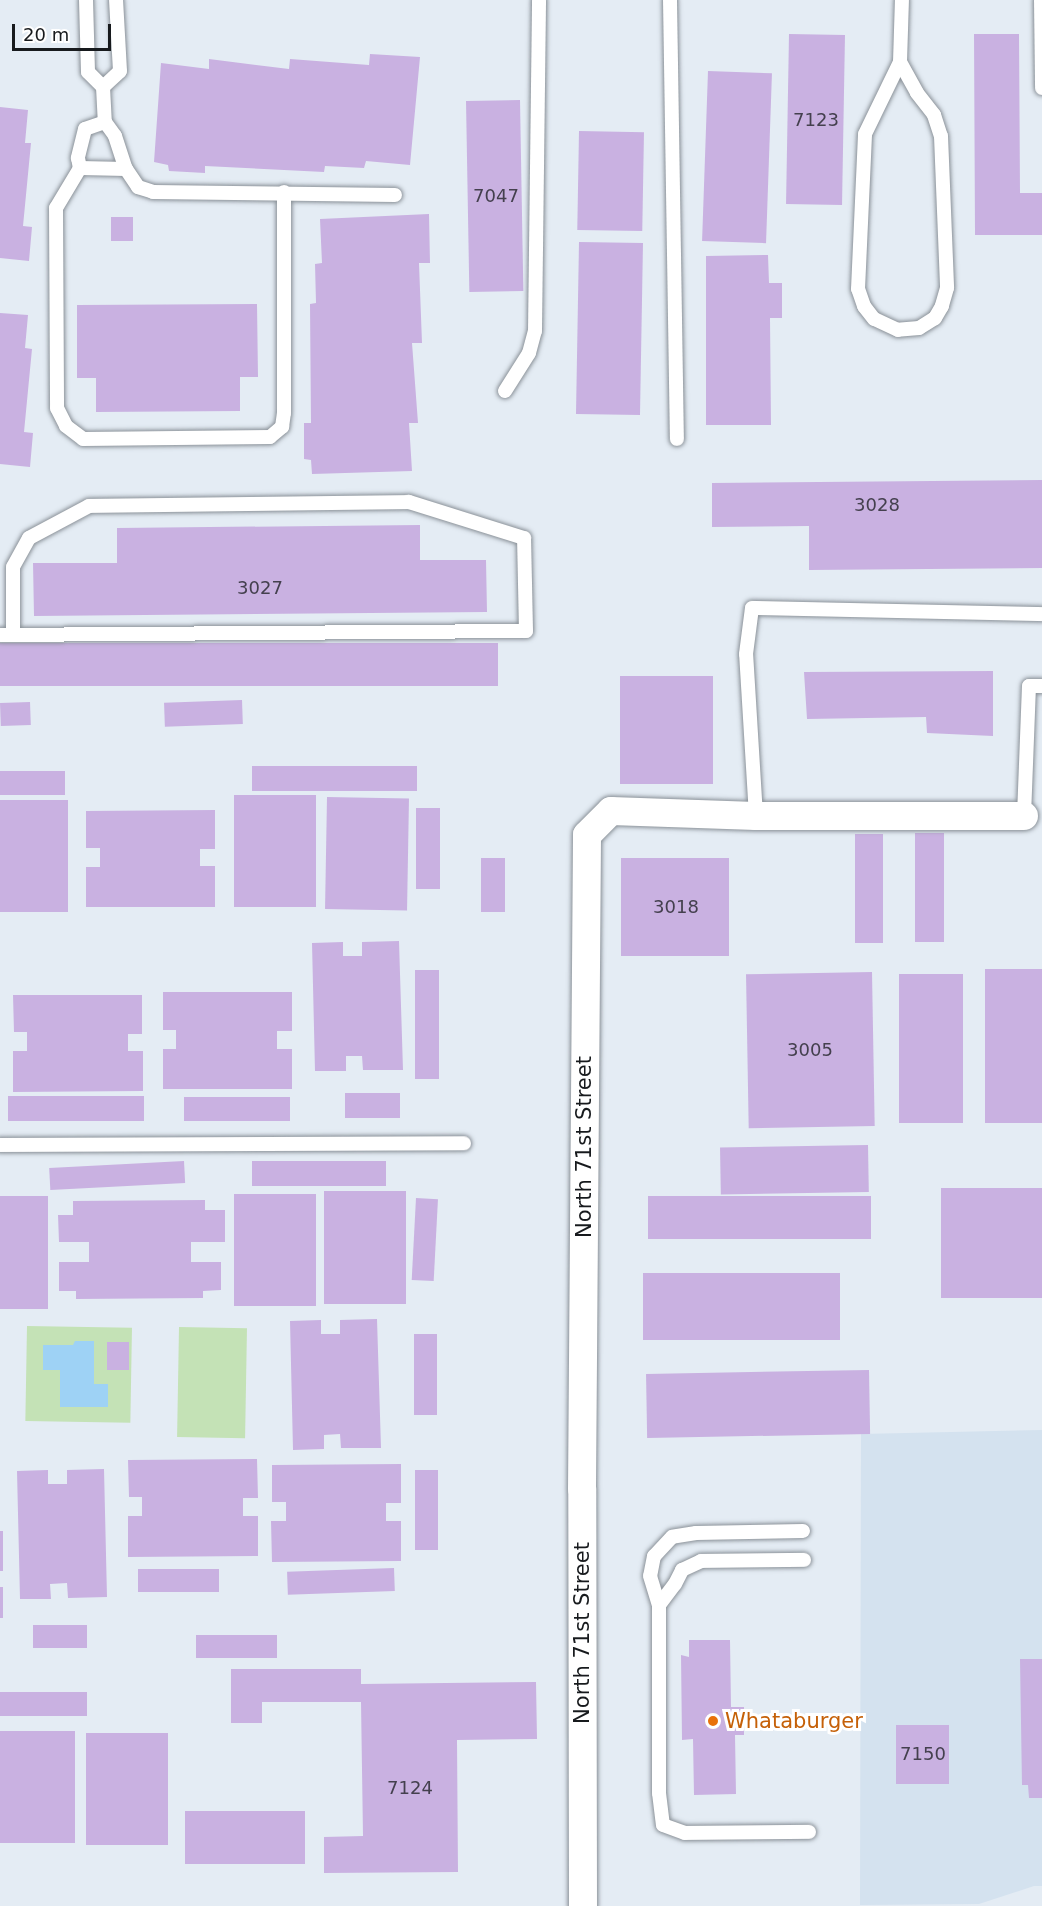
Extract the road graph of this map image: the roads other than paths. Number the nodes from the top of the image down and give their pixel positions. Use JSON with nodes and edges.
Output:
{"nodes":[{"id":1,"x":86,"y":0,"type":"edge"},
{"id":2,"x":116,"y":0,"type":"edge"},
{"id":3,"x":539,"y":0,"type":"edge"},
{"id":4,"x":670,"y":0,"type":"edge"},
{"id":5,"x":902,"y":0,"type":"edge"},
{"id":6,"x":1041,"y":0,"type":"edge"},
{"id":7,"x":900,"y":62,"type":"junction"},
{"id":8,"x":103,"y":87,"type":"junction"},
{"id":9,"x":1042,"y":88,"type":"edge"},
{"id":10,"x":105,"y":122,"type":"junction"},
{"id":11,"x":80,"y":168,"type":"junction"},
{"id":12,"x":126,"y":170,"type":"junction"},
{"id":13,"x":284,"y":192,"type":"junction"},
{"id":14,"x":395,"y":195,"type":"dead end"},
{"id":15,"x":504,"y":392,"type":"dead end"},
{"id":16,"x":677,"y":439,"type":"dead end"},
{"id":17,"x":1042,"y":614,"type":"edge"},
{"id":18,"x":6,"y":635,"type":"edge"},
{"id":19,"x":1042,"y":686,"type":"edge"},
{"id":20,"x":756,"y":816,"type":"junction"},
{"id":21,"x":1024,"y":816,"type":"joint"},
{"id":22,"x":464,"y":1143,"type":"dead end"},
{"id":23,"x":0,"y":1145,"type":"edge"},
{"id":24,"x":803,"y":1531,"type":"dead end"},
{"id":25,"x":804,"y":1560,"type":"dead end"},
{"id":26,"x":659,"y":1605,"type":"junction"},
{"id":27,"x":809,"y":1832,"type":"dead end"},
{"id":28,"x":583,"y":1906,"type":"edge"}],
"edges":[{"from":1,"to":8,"type":"lane"},
{"from":2,"to":8,"type":"lane"},
{"from":3,"to":15,"type":"lane"},
{"from":4,"to":16,"type":"lane"},
{"from":5,"to":7,"type":"lane"},
{"from":6,"to":9,"type":"lane"},
{"from":7,"to":7,"type":"lane"},
{"from":8,"to":10,"type":"lane"},
{"from":10,"to":11,"type":"lane"},
{"from":10,"to":12,"type":"lane"},
{"from":11,"to":12,"type":"lane"},
{"from":11,"to":13,"type":"lane"},
{"from":12,"to":13,"type":"lane"},
{"from":13,"to":14,"type":"lane"},
{"from":17,"to":20,"type":"lane"},
{"from":18,"to":18,"type":"lane"},
{"from":19,"to":21,"type":"lane"},
{"from":20,"to":21,"type":"street","name":"North 71st Street"},
{"from":20,"to":28,"type":"street","name":"North 71st Street"},
{"from":22,"to":23,"type":"lane"},
{"from":24,"to":26,"type":"lane"},
{"from":25,"to":26,"type":"lane"},
{"from":26,"to":27,"type":"lane"}]}
